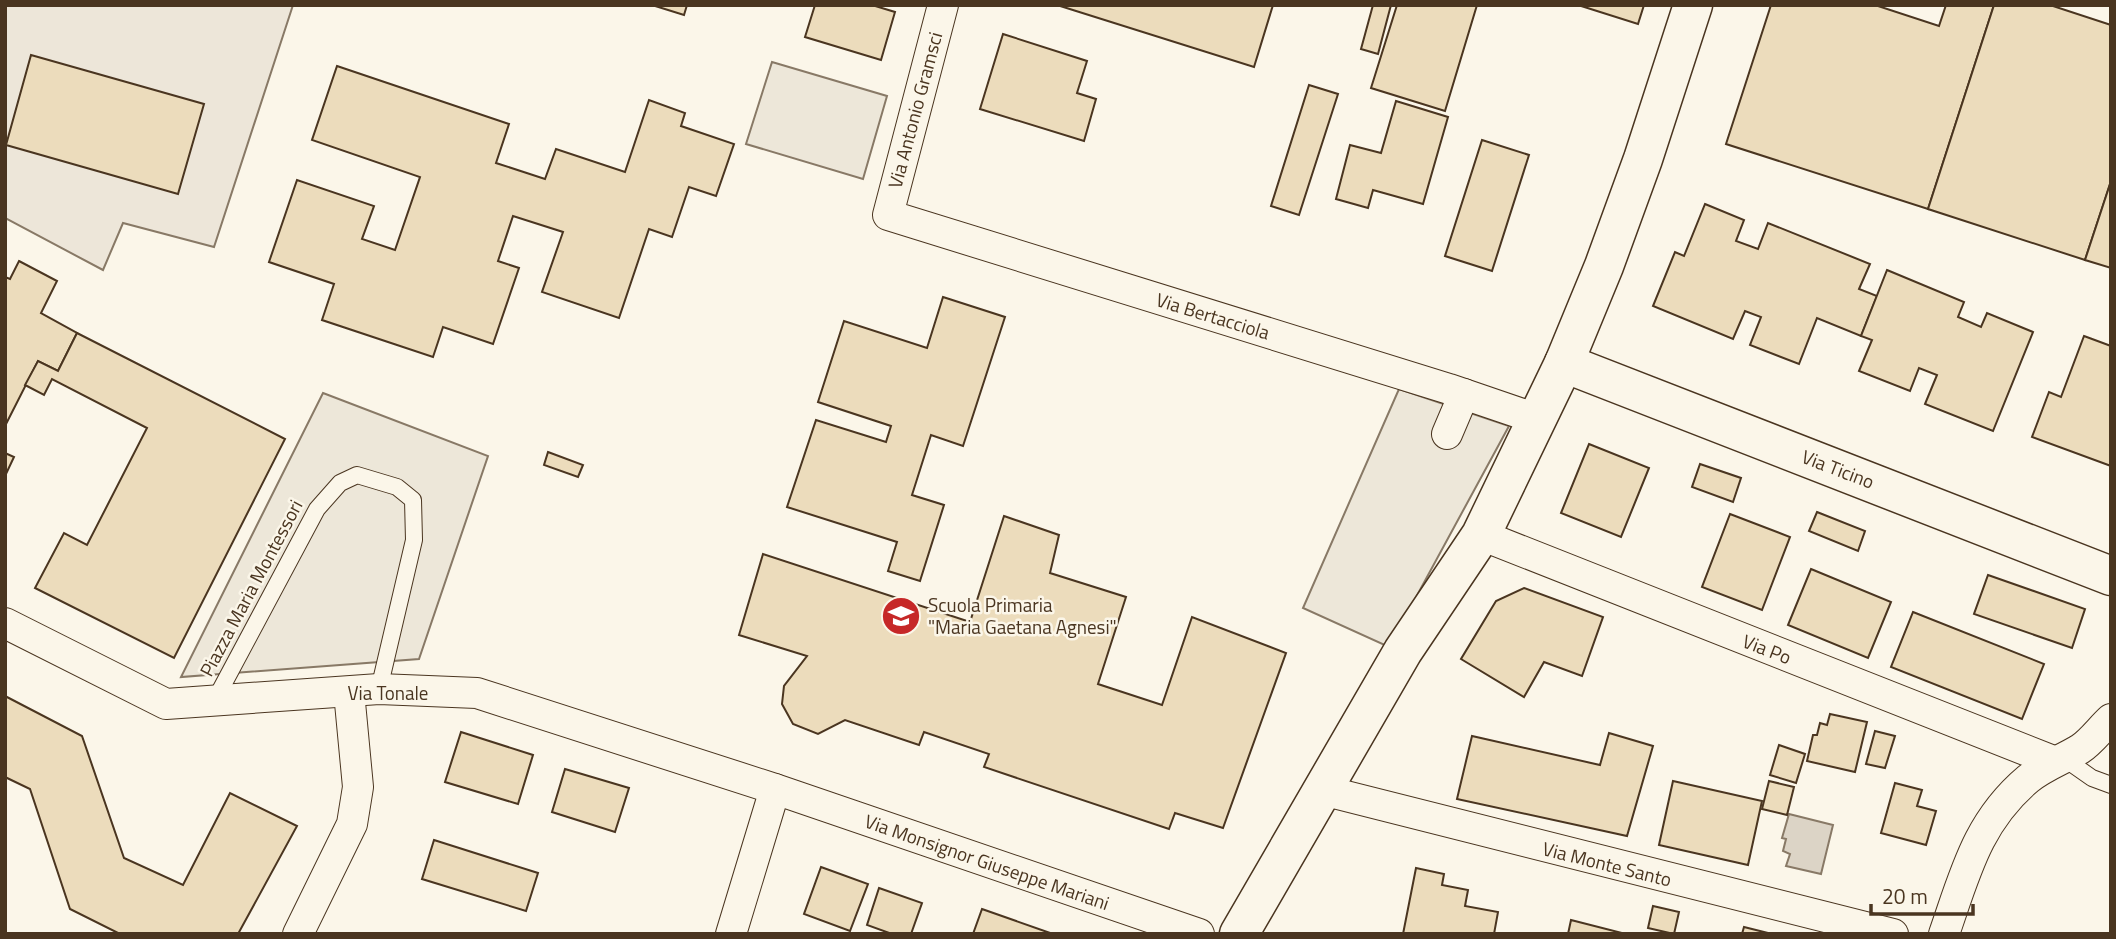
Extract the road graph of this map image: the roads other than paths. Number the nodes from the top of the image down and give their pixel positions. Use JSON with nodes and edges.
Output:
{"nodes":[{"id":1,"x":943,"y":5,"type":"edge"},
{"id":2,"x":1693,"y":5,"type":"edge"},
{"id":3,"x":888,"y":215,"type":"joint"},
{"id":4,"x":1564,"y":363,"type":"junction"},
{"id":5,"x":1464,"y":394,"type":"junction"},
{"id":6,"x":1537,"y":419,"type":"junction"},
{"id":7,"x":1447,"y":434,"type":"dead end"},
{"id":8,"x":1481,"y":535,"type":"junction"},
{"id":9,"x":2111,"y":576,"type":"edge"},
{"id":10,"x":5,"y":623,"type":"edge"},
{"id":11,"x":379,"y":688,"type":"junction"},
{"id":12,"x":349,"y":692,"type":"junction"},
{"id":13,"x":215,"y":700,"type":"junction"},
{"id":14,"x":2111,"y":719,"type":"edge"},
{"id":15,"x":2058,"y":759,"type":"junction"},
{"id":16,"x":2111,"y":786,"type":"edge"},
{"id":17,"x":775,"y":789,"type":"junction"},
{"id":18,"x":1322,"y":790,"type":"junction"},
{"id":19,"x":298,"y":934,"type":"edge"},
{"id":20,"x":731,"y":934,"type":"edge"},
{"id":21,"x":1199,"y":934,"type":"edge"},
{"id":22,"x":1239,"y":934,"type":"edge"},
{"id":23,"x":1893,"y":934,"type":"edge"},
{"id":24,"x":1944,"y":934,"type":"edge"}],
"edges":[{"from":1,"to":3,"type":"street","name":"Via Antonio Gramsci"},
{"from":2,"to":4,"type":"street"},
{"from":3,"to":5,"type":"street","name":"Via Bertacciola"},
{"from":4,"to":6,"type":"street"},
{"from":4,"to":9,"type":"street","name":"Via Ticino"},
{"from":5,"to":6,"type":"street","name":"Via Bertacciola"},
{"from":5,"to":7,"type":"street"},
{"from":6,"to":8,"type":"street"},
{"from":8,"to":15,"type":"street","name":"Via Po"},
{"from":8,"to":18,"type":"street"},
{"from":10,"to":13,"type":"street","name":"Via Tonale"},
{"from":11,"to":12,"type":"street","name":"Via Tonale"},
{"from":11,"to":13,"type":"lane","name":"Piazza Maria Montessori"},
{"from":11,"to":17,"type":"street","name":"Via Tonale"},
{"from":12,"to":13,"type":"street","name":"Via Tonale"},
{"from":12,"to":19,"type":"street"},
{"from":14,"to":15,"type":"street"},
{"from":15,"to":16,"type":"lane"},
{"from":15,"to":24,"type":"street"},
{"from":17,"to":20,"type":"street"},
{"from":17,"to":21,"type":"street","name":"Via Monsignor Giuseppe Mariani"},
{"from":18,"to":22,"type":"street"},
{"from":18,"to":23,"type":"street","name":"Via Monte Santo"}]}
